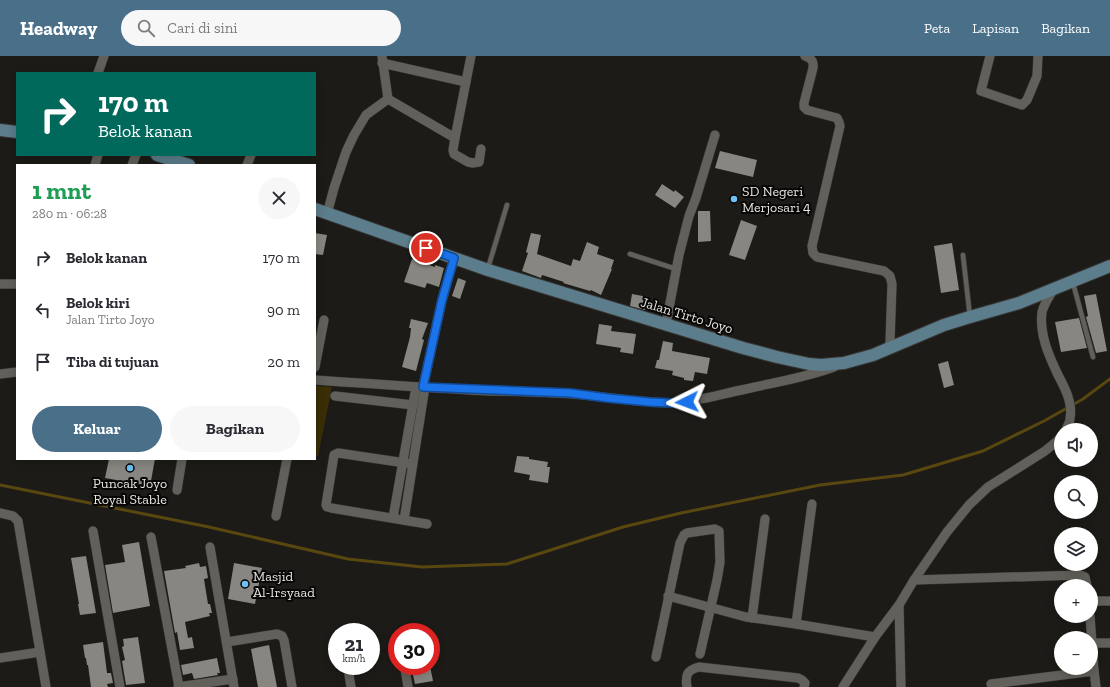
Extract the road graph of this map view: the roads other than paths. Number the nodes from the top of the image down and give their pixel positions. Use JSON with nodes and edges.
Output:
{"nodes":[{"id":1,"x":104,"y":56,"type":"edge"},
{"id":2,"x":471,"y":56,"type":"edge"},
{"id":3,"x":805,"y":56,"type":"edge"},
{"id":4,"x":990,"y":56,"type":"edge"},
{"id":5,"x":1038,"y":56,"type":"edge"},
{"id":6,"x":382,"y":60,"type":"edge"},
{"id":7,"x":98,"y":72,"type":"edge"},
{"id":8,"x":466,"y":82,"type":"junction"},
{"id":9,"x":388,"y":99,"type":"junction"},
{"id":10,"x":0,"y":130,"type":"edge"},
{"id":11,"x":16,"y":132,"type":"edge"},
{"id":12,"x":715,"y":135,"type":"dead end"},
{"id":13,"x":455,"y":138,"type":"junction"},
{"id":14,"x":482,"y":149,"type":"dead end"},
{"id":15,"x":161,"y":156,"type":"edge"},
{"id":16,"x":186,"y":164,"type":"edge"},
{"id":17,"x":507,"y":205,"type":"dead end"},
{"id":18,"x":316,"y":209,"type":"edge"},
{"id":19,"x":327,"y":214,"type":"junction"},
{"id":20,"x":630,"y":254,"type":"dead end"},
{"id":21,"x":963,"y":254,"type":"dead end"},
{"id":22,"x":454,"y":258,"type":"junction"},
{"id":23,"x":1110,"y":266,"type":"edge"},
{"id":24,"x":676,"y":269,"type":"junction"},
{"id":25,"x":488,"y":270,"type":"junction"},
{"id":26,"x":1072,"y":281,"type":"junction"},
{"id":27,"x":0,"y":284,"type":"edge"},
{"id":28,"x":16,"y":284,"type":"edge"},
{"id":29,"x":1053,"y":290,"type":"junction"},
{"id":30,"x":970,"y":317,"type":"junction"},
{"id":31,"x":324,"y":320,"type":"dead end"},
{"id":32,"x":666,"y":324,"type":"junction"},
{"id":33,"x":889,"y":348,"type":"junction"},
{"id":34,"x":1093,"y":357,"type":"dead end"},
{"id":35,"x":316,"y":362,"type":"edge"},
{"id":36,"x":844,"y":363,"type":"junction"},
{"id":37,"x":16,"y":372,"type":"edge"},
{"id":38,"x":0,"y":374,"type":"edge"},
{"id":39,"x":316,"y":380,"type":"edge"},
{"id":40,"x":421,"y":387,"type":"junction"},
{"id":41,"x":335,"y":396,"type":"dead end"},
{"id":42,"x":413,"y":405,"type":"junction"},
{"id":43,"x":1069,"y":423,"type":"edge"},
{"id":44,"x":1054,"y":444,"type":"edge"},
{"id":45,"x":182,"y":460,"type":"edge"},
{"id":46,"x":287,"y":460,"type":"edge"},
{"id":47,"x":408,"y":464,"type":"junction"},
{"id":48,"x":176,"y":490,"type":"dead end"},
{"id":49,"x":812,"y":504,"type":"dead end"},
{"id":50,"x":0,"y":513,"type":"edge"},
{"id":51,"x":276,"y":516,"type":"dead end"},
{"id":52,"x":393,"y":518,"type":"junction"},
{"id":53,"x":404,"y":520,"type":"junction"},
{"id":54,"x":765,"y":520,"type":"dead end"},
{"id":55,"x":427,"y":524,"type":"dead end"},
{"id":56,"x":93,"y":531,"type":"dead end"},
{"id":57,"x":152,"y":536,"type":"dead end"},
{"id":58,"x":210,"y":547,"type":"dead end"},
{"id":59,"x":1086,"y":579,"type":"edge"},
{"id":60,"x":914,"y":580,"type":"junction"},
{"id":61,"x":668,"y":596,"type":"junction"},
{"id":62,"x":1098,"y":601,"type":"edge"},
{"id":63,"x":1110,"y":601,"type":"edge"},
{"id":64,"x":899,"y":605,"type":"junction"},
{"id":65,"x":711,"y":607,"type":"junction"},
{"id":66,"x":752,"y":618,"type":"junction"},
{"id":67,"x":796,"y":624,"type":"junction"},
{"id":68,"x":875,"y":637,"type":"junction"},
{"id":69,"x":227,"y":642,"type":"junction"},
{"id":70,"x":1098,"y":643,"type":"edge"},
{"id":71,"x":1110,"y":643,"type":"edge"},
{"id":72,"x":40,"y":652,"type":"junction"},
{"id":73,"x":700,"y":654,"type":"dead end"},
{"id":74,"x":656,"y":657,"type":"dead end"},
{"id":75,"x":0,"y":658,"type":"edge"},
{"id":76,"x":349,"y":675,"type":"dead end"},
{"id":77,"x":406,"y":675,"type":"edge"},
{"id":78,"x":1076,"y":675,"type":"edge"},
{"id":79,"x":1094,"y":675,"type":"edge"},
{"id":80,"x":234,"y":683,"type":"edge"},
{"id":81,"x":1041,"y":683,"type":"edge"},
{"id":82,"x":991,"y":684,"type":"dead end"},
{"id":83,"x":46,"y":687,"type":"edge"},
{"id":84,"x":120,"y":687,"type":"edge"},
{"id":85,"x":178,"y":687,"type":"edge"},
{"id":86,"x":292,"y":687,"type":"edge"},
{"id":87,"x":351,"y":687,"type":"edge"},
{"id":88,"x":408,"y":687,"type":"edge"},
{"id":89,"x":686,"y":687,"type":"edge"},
{"id":90,"x":804,"y":687,"type":"edge"},
{"id":91,"x":843,"y":687,"type":"edge"},
{"id":92,"x":900,"y":687,"type":"edge"},
{"id":93,"x":1096,"y":687,"type":"edge"}],
"edges":[{"from":1,"to":7,"type":"street"},
{"from":2,"to":8,"type":"street"},
{"from":3,"to":33,"type":"street"},
{"from":4,"to":5,"type":"street"},
{"from":6,"to":8,"type":"street"},
{"from":6,"to":9,"type":"street"},
{"from":8,"to":13,"type":"street"},
{"from":9,"to":13,"type":"street"},
{"from":9,"to":19,"type":"street"},
{"from":10,"to":11,"type":"street"},
{"from":12,"to":24,"type":"street"},
{"from":13,"to":14,"type":"street"},
{"from":15,"to":16,"type":"street"},
{"from":17,"to":25,"type":"lane"},
{"from":18,"to":19,"type":"street","name":"Jalan Tirto Joyo"},
{"from":19,"to":22,"type":"street","name":"Jalan Tirto Joyo"},
{"from":20,"to":24,"type":"lane"},
{"from":21,"to":30,"type":"lane"},
{"from":22,"to":25,"type":"street","name":"Jalan Tirto Joyo"},
{"from":22,"to":40,"type":"street"},
{"from":23,"to":26,"type":"street","name":"Jalan Tirto Joyo"},
{"from":24,"to":32,"type":"street"},
{"from":25,"to":32,"type":"street","name":"Jalan Tirto Joyo"},
{"from":26,"to":29,"type":"street","name":"Jalan Tirto Joyo"},
{"from":26,"to":34,"type":"lane"},
{"from":27,"to":28,"type":"street"},
{"from":29,"to":30,"type":"street","name":"Jalan Tirto Joyo"},
{"from":29,"to":43,"type":"street"},
{"from":30,"to":33,"type":"street","name":"Jalan Tirto Joyo"},
{"from":31,"to":35,"type":"street"},
{"from":32,"to":36,"type":"street","name":"Jalan Tirto Joyo"},
{"from":33,"to":36,"type":"street","name":"Jalan Tirto Joyo"},
{"from":36,"to":40,"type":"street"},
{"from":37,"to":38,"type":"street"},
{"from":39,"to":40,"type":"street"},
{"from":40,"to":42,"type":"street"},
{"from":40,"to":47,"type":"street"},
{"from":41,"to":42,"type":"street"},
{"from":42,"to":47,"type":"street"},
{"from":44,"to":60,"type":"street"},
{"from":45,"to":48,"type":"street"},
{"from":46,"to":51,"type":"street"},
{"from":47,"to":52,"type":"street"},
{"from":47,"to":52,"type":"street"},
{"from":47,"to":53,"type":"street"},
{"from":49,"to":67,"type":"street"},
{"from":50,"to":72,"type":"street"},
{"from":52,"to":53,"type":"street"},
{"from":53,"to":55,"type":"street"},
{"from":54,"to":66,"type":"street"},
{"from":56,"to":84,"type":"street"},
{"from":57,"to":85,"type":"street"},
{"from":58,"to":69,"type":"street"},
{"from":59,"to":60,"type":"street"},
{"from":60,"to":64,"type":"street"},
{"from":61,"to":65,"type":"street"},
{"from":61,"to":65,"type":"street"},
{"from":61,"to":74,"type":"street"},
{"from":62,"to":63,"type":"street"},
{"from":64,"to":68,"type":"street"},
{"from":64,"to":92,"type":"street"},
{"from":65,"to":66,"type":"street"},
{"from":65,"to":73,"type":"street"},
{"from":66,"to":67,"type":"street"},
{"from":67,"to":68,"type":"street"},
{"from":68,"to":91,"type":"street"},
{"from":69,"to":80,"type":"street"},
{"from":69,"to":86,"type":"street"},
{"from":70,"to":71,"type":"street"},
{"from":72,"to":75,"type":"street"},
{"from":72,"to":83,"type":"street"},
{"from":76,"to":87,"type":"street"},
{"from":77,"to":88,"type":"street"},
{"from":78,"to":81,"type":"street"},
{"from":79,"to":93,"type":"street"},
{"from":80,"to":85,"type":"street"},
{"from":81,"to":82,"type":"street"},
{"from":89,"to":90,"type":"street"}]}
